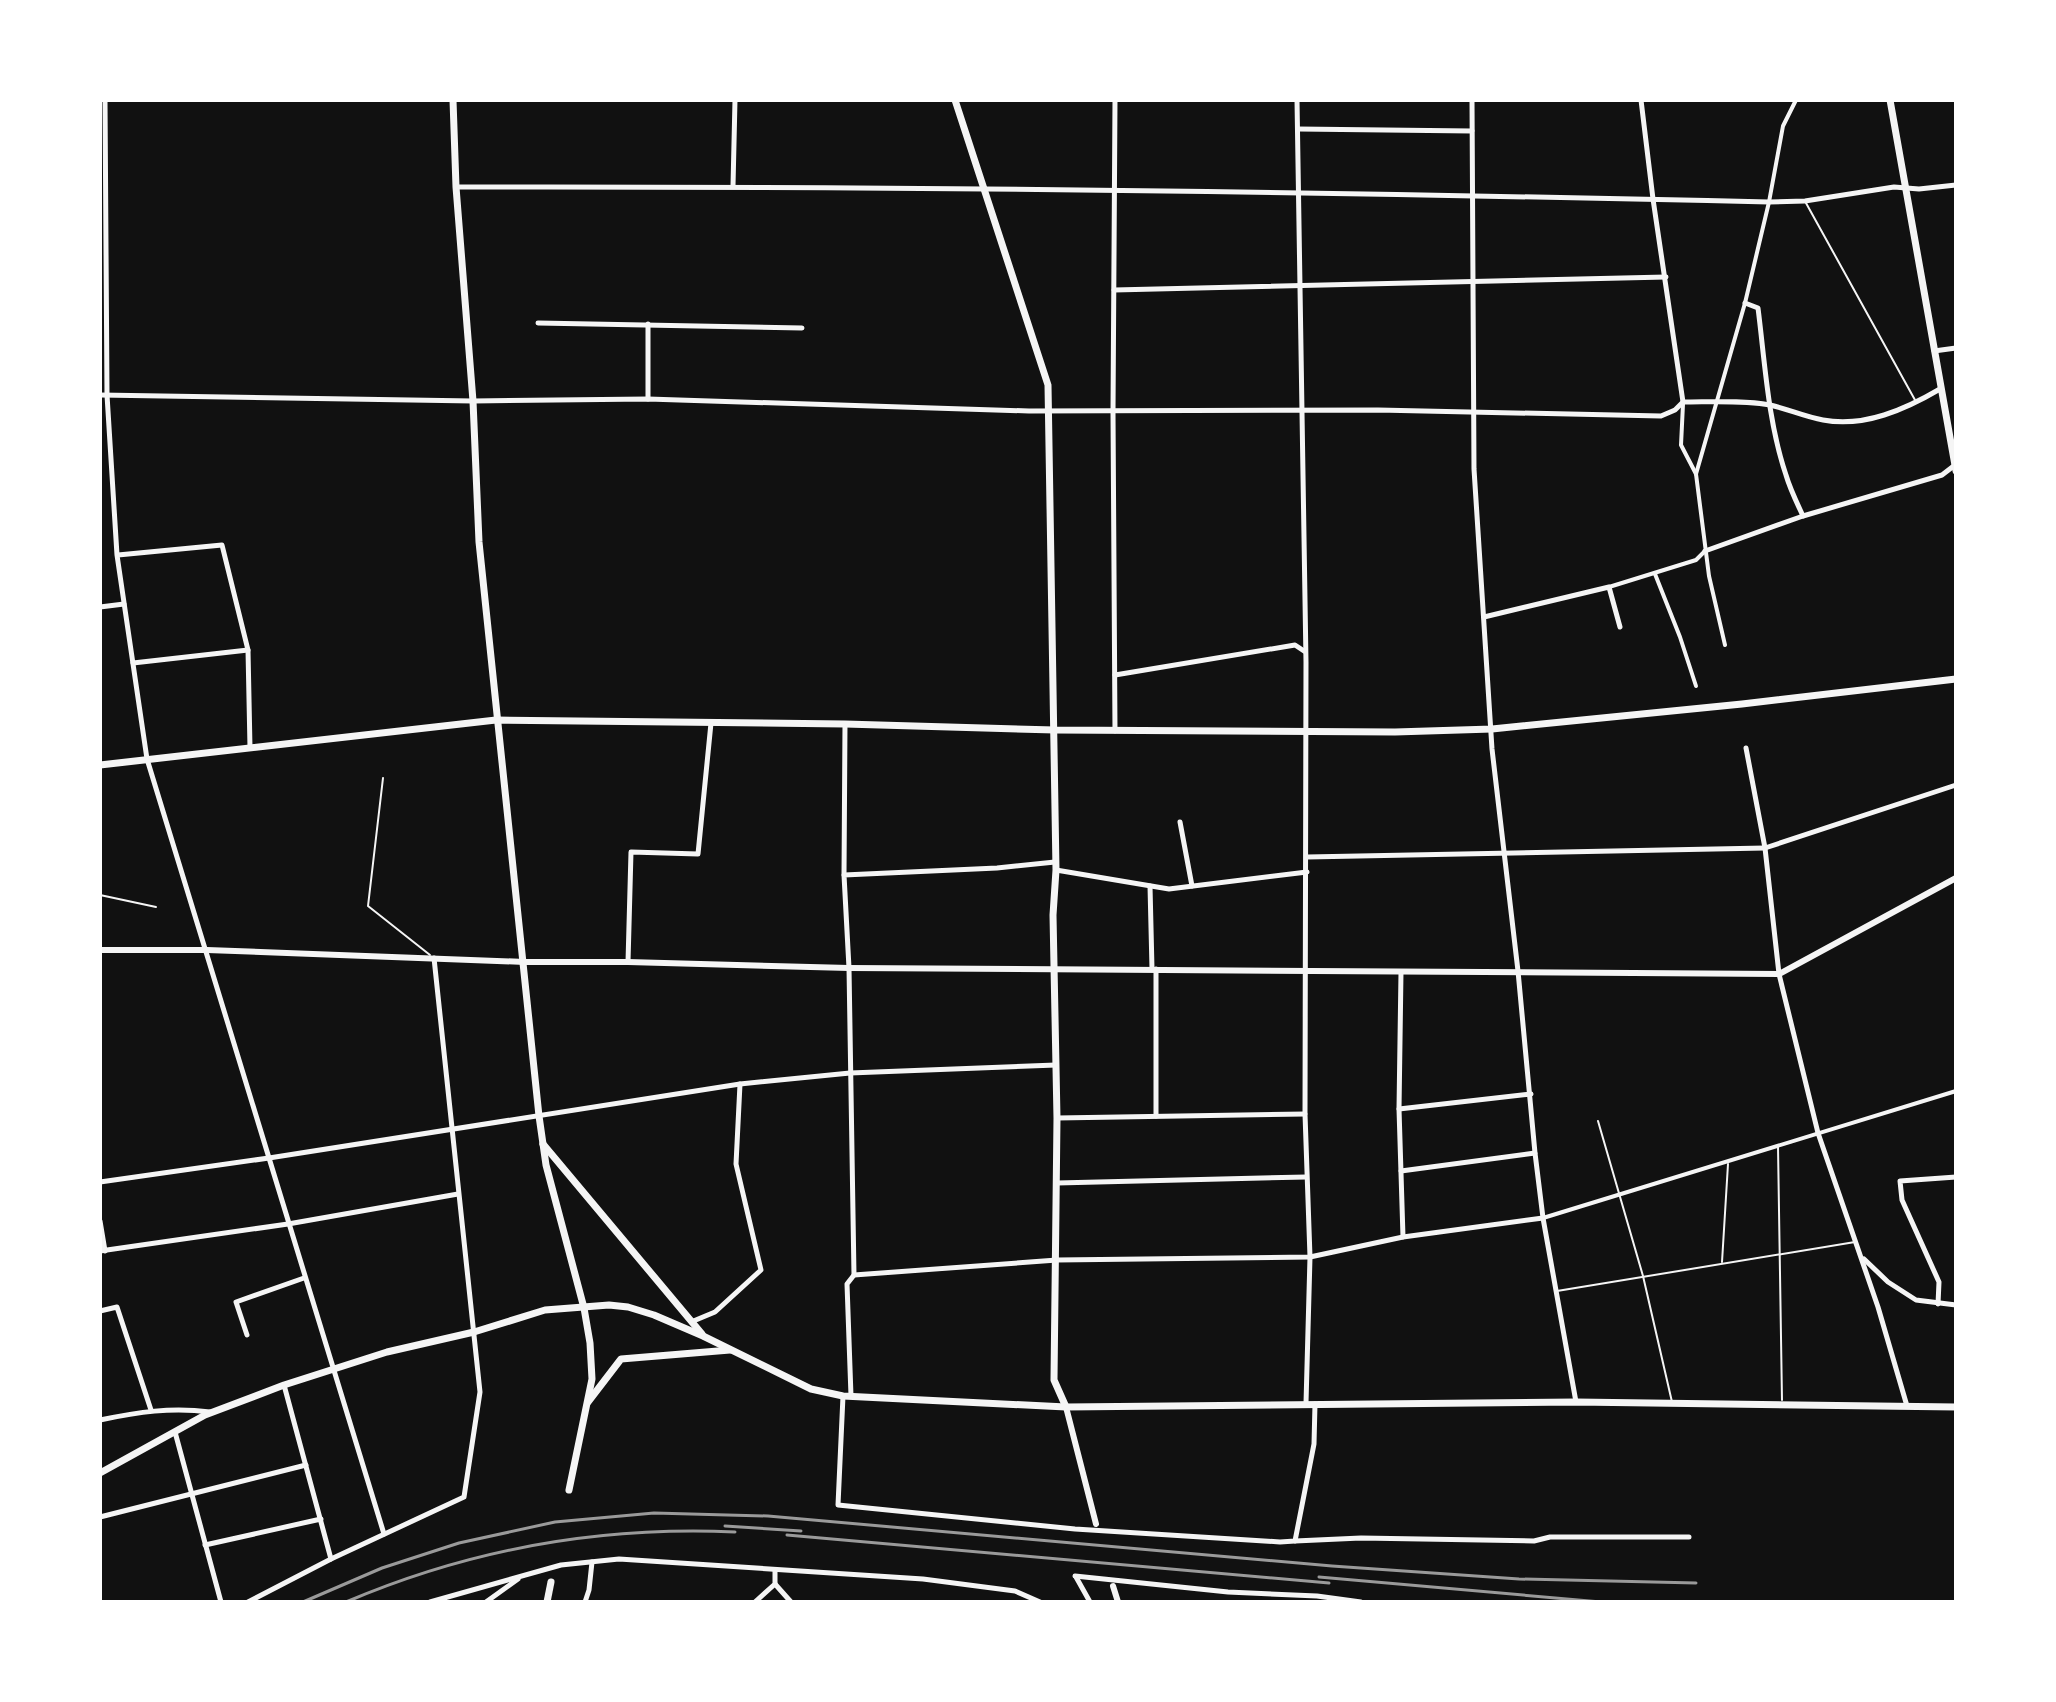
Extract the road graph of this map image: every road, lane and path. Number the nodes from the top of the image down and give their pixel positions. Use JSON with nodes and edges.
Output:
{"nodes":[{"id":1,"x":105,"y":100,"type":"edge"},
{"id":2,"x":453,"y":100,"type":"edge"},
{"id":3,"x":735,"y":100,"type":"edge"},
{"id":4,"x":955,"y":100,"type":"edge"},
{"id":5,"x":1115,"y":100,"type":"edge"},
{"id":6,"x":1297,"y":100,"type":"edge"},
{"id":7,"x":1472,"y":100,"type":"edge"},
{"id":8,"x":1641,"y":100,"type":"edge"},
{"id":9,"x":1796,"y":100,"type":"edge"},
{"id":10,"x":1890,"y":100,"type":"edge"},
{"id":11,"x":1298,"y":129,"type":"junction"},
{"id":12,"x":1472,"y":131,"type":"junction"},
{"id":13,"x":102,"y":184,"type":"edge"},
{"id":14,"x":1956,"y":185,"type":"edge"},
{"id":15,"x":733,"y":186,"type":"junction"},
{"id":16,"x":456,"y":187,"type":"junction"},
{"id":17,"x":1905,"y":188,"type":"junction"},
{"id":18,"x":985,"y":189,"type":"junction"},
{"id":19,"x":1115,"y":192,"type":"junction"},
{"id":20,"x":1299,"y":194,"type":"junction"},
{"id":21,"x":1472,"y":194,"type":"junction"},
{"id":22,"x":1653,"y":199,"type":"junction"},
{"id":23,"x":1805,"y":201,"type":"junction"},
{"id":24,"x":1769,"y":202,"type":"junction"},
{"id":25,"x":1666,"y":277,"type":"junction"},
{"id":26,"x":1472,"y":281,"type":"junction"},
{"id":27,"x":1301,"y":285,"type":"junction"},
{"id":28,"x":1114,"y":290,"type":"junction"},
{"id":29,"x":1745,"y":303,"type":"junction"},
{"id":30,"x":538,"y":323,"type":"dead end"},
{"id":31,"x":648,"y":324,"type":"junction"},
{"id":32,"x":802,"y":328,"type":"dead end"},
{"id":33,"x":1956,"y":348,"type":"edge"},
{"id":34,"x":1934,"y":351,"type":"junction"},
{"id":35,"x":1940,"y":389,"type":"junction"},
{"id":36,"x":104,"y":395,"type":"edge"},
{"id":37,"x":648,"y":399,"type":"junction"},
{"id":38,"x":473,"y":401,"type":"junction"},
{"id":39,"x":1915,"y":401,"type":"junction"},
{"id":40,"x":1683,"y":402,"type":"junction"},
{"id":41,"x":1714,"y":402,"type":"junction"},
{"id":42,"x":1770,"y":405,"type":"junction"},
{"id":43,"x":1050,"y":410,"type":"junction"},
{"id":44,"x":1301,"y":411,"type":"junction"},
{"id":45,"x":1113,"y":412,"type":"junction"},
{"id":46,"x":1473,"y":412,"type":"junction"},
{"id":47,"x":1956,"y":465,"type":"edge"},
{"id":48,"x":1956,"y":471,"type":"edge"},
{"id":49,"x":1696,"y":474,"type":"junction"},
{"id":50,"x":1803,"y":516,"type":"junction"},
{"id":51,"x":1705,"y":551,"type":"junction"},
{"id":52,"x":117,"y":555,"type":"junction"},
{"id":53,"x":1655,"y":574,"type":"junction"},
{"id":54,"x":1609,"y":587,"type":"junction"},
{"id":55,"x":124,"y":604,"type":"junction"},
{"id":56,"x":100,"y":607,"type":"edge"},
{"id":57,"x":1484,"y":617,"type":"junction"},
{"id":58,"x":1620,"y":627,"type":"dead end"},
{"id":59,"x":1725,"y":645,"type":"dead end"},
{"id":60,"x":248,"y":650,"type":"junction"},
{"id":61,"x":1305,"y":651,"type":"junction"},
{"id":62,"x":133,"y":663,"type":"junction"},
{"id":63,"x":1115,"y":675,"type":"junction"},
{"id":64,"x":1956,"y":679,"type":"edge"},
{"id":65,"x":1696,"y":686,"type":"dead end"},
{"id":66,"x":496,"y":720,"type":"junction"},
{"id":67,"x":711,"y":723,"type":"junction"},
{"id":68,"x":845,"y":724,"type":"junction"},
{"id":69,"x":1492,"y":729,"type":"junction"},
{"id":70,"x":1055,"y":730,"type":"junction"},
{"id":71,"x":1115,"y":731,"type":"junction"},
{"id":72,"x":1305,"y":731,"type":"junction"},
{"id":73,"x":250,"y":748,"type":"junction"},
{"id":74,"x":1746,"y":748,"type":"dead end"},
{"id":75,"x":147,"y":759,"type":"junction"},
{"id":76,"x":100,"y":765,"type":"edge"},
{"id":77,"x":383,"y":778,"type":"dead end"},
{"id":78,"x":1956,"y":785,"type":"edge"},
{"id":79,"x":1180,"y":822,"type":"dead end"},
{"id":80,"x":1765,"y":848,"type":"junction"},
{"id":81,"x":1503,"y":854,"type":"junction"},
{"id":82,"x":1307,"y":857,"type":"junction"},
{"id":83,"x":1056,"y":866,"type":"junction"},
{"id":84,"x":1307,"y":872,"type":"junction"},
{"id":85,"x":844,"y":875,"type":"junction"},
{"id":86,"x":1956,"y":878,"type":"edge"},
{"id":87,"x":1150,"y":886,"type":"junction"},
{"id":88,"x":1192,"y":886,"type":"junction"},
{"id":89,"x":100,"y":895,"type":"edge"},
{"id":90,"x":156,"y":907,"type":"dead end"},
{"id":91,"x":100,"y":950,"type":"edge"},
{"id":92,"x":207,"y":950,"type":"junction"},
{"id":93,"x":434,"y":958,"type":"junction"},
{"id":94,"x":525,"y":962,"type":"junction"},
{"id":95,"x":628,"y":962,"type":"junction"},
{"id":96,"x":849,"y":968,"type":"junction"},
{"id":97,"x":1054,"y":968,"type":"junction"},
{"id":98,"x":1154,"y":969,"type":"junction"},
{"id":99,"x":1305,"y":971,"type":"junction"},
{"id":100,"x":1518,"y":971,"type":"junction"},
{"id":101,"x":1401,"y":972,"type":"junction"},
{"id":102,"x":1779,"y":974,"type":"junction"},
{"id":103,"x":1056,"y":1065,"type":"junction"},
{"id":104,"x":850,"y":1073,"type":"junction"},
{"id":105,"x":740,"y":1084,"type":"junction"},
{"id":106,"x":1956,"y":1091,"type":"edge"},
{"id":107,"x":1531,"y":1094,"type":"junction"},
{"id":108,"x":1399,"y":1109,"type":"junction"},
{"id":109,"x":1305,"y":1114,"type":"junction"},
{"id":110,"x":539,"y":1116,"type":"junction"},
{"id":111,"x":1156,"y":1116,"type":"junction"},
{"id":112,"x":1057,"y":1118,"type":"junction"},
{"id":113,"x":1598,"y":1121,"type":"dead end"},
{"id":114,"x":452,"y":1130,"type":"junction"},
{"id":115,"x":1818,"y":1133,"type":"junction"},
{"id":116,"x":543,"y":1143,"type":"junction"},
{"id":117,"x":1778,"y":1145,"type":"junction"},
{"id":118,"x":1535,"y":1153,"type":"junction"},
{"id":119,"x":269,"y":1158,"type":"junction"},
{"id":120,"x":1728,"y":1161,"type":"junction"},
{"id":121,"x":1401,"y":1171,"type":"junction"},
{"id":122,"x":1306,"y":1177,"type":"junction"},
{"id":123,"x":1956,"y":1177,"type":"edge"},
{"id":124,"x":100,"y":1182,"type":"edge"},
{"id":125,"x":1057,"y":1183,"type":"junction"},
{"id":126,"x":458,"y":1194,"type":"junction"},
{"id":127,"x":1620,"y":1194,"type":"junction"},
{"id":128,"x":1543,"y":1218,"type":"junction"},
{"id":129,"x":100,"y":1221,"type":"edge"},
{"id":130,"x":288,"y":1224,"type":"junction"},
{"id":131,"x":1403,"y":1237,"type":"junction"},
{"id":132,"x":1856,"y":1241,"type":"junction"},
{"id":133,"x":103,"y":1251,"type":"edge"},
{"id":134,"x":1779,"y":1253,"type":"junction"},
{"id":135,"x":1861,"y":1256,"type":"junction"},
{"id":136,"x":1310,"y":1257,"type":"junction"},
{"id":137,"x":1057,"y":1260,"type":"junction"},
{"id":138,"x":1722,"y":1263,"type":"junction"},
{"id":139,"x":854,"y":1275,"type":"junction"},
{"id":140,"x":1643,"y":1276,"type":"junction"},
{"id":141,"x":304,"y":1278,"type":"junction"},
{"id":142,"x":1556,"y":1291,"type":"junction"},
{"id":143,"x":1938,"y":1304,"type":"junction"},
{"id":144,"x":1956,"y":1305,"type":"edge"},
{"id":145,"x":584,"y":1308,"type":"junction"},
{"id":146,"x":100,"y":1311,"type":"edge"},
{"id":147,"x":691,"y":1322,"type":"junction"},
{"id":148,"x":474,"y":1332,"type":"junction"},
{"id":149,"x":247,"y":1335,"type":"dead end"},
{"id":150,"x":703,"y":1336,"type":"junction"},
{"id":151,"x":731,"y":1349,"type":"junction"},
{"id":152,"x":332,"y":1370,"type":"junction"},
{"id":153,"x":284,"y":1385,"type":"junction"},
{"id":154,"x":847,"y":1396,"type":"junction"},
{"id":155,"x":1576,"y":1402,"type":"junction"},
{"id":156,"x":587,"y":1403,"type":"junction"},
{"id":157,"x":1311,"y":1403,"type":"junction"},
{"id":158,"x":1673,"y":1403,"type":"junction"},
{"id":159,"x":1782,"y":1405,"type":"junction"},
{"id":160,"x":1066,"y":1407,"type":"junction"},
{"id":161,"x":1908,"y":1407,"type":"junction"},
{"id":162,"x":1956,"y":1407,"type":"edge"},
{"id":163,"x":151,"y":1410,"type":"junction"},
{"id":164,"x":213,"y":1412,"type":"junction"},
{"id":165,"x":100,"y":1420,"type":"edge"},
{"id":166,"x":175,"y":1432,"type":"junction"},
{"id":167,"x":306,"y":1465,"type":"junction"},
{"id":168,"x":100,"y":1473,"type":"edge"},
{"id":169,"x":569,"y":1490,"type":"dead end"},
{"id":170,"x":192,"y":1495,"type":"junction"},
{"id":171,"x":100,"y":1517,"type":"edge"},
{"id":172,"x":321,"y":1519,"type":"junction"},
{"id":173,"x":1096,"y":1524,"type":"dead end"},
{"id":174,"x":384,"y":1534,"type":"junction"},
{"id":175,"x":1689,"y":1537,"type":"dead end"},
{"id":176,"x":1295,"y":1541,"type":"junction"},
{"id":177,"x":205,"y":1545,"type":"junction"},
{"id":178,"x":331,"y":1559,"type":"junction"},
{"id":179,"x":592,"y":1562,"type":"junction"},
{"id":180,"x":775,"y":1570,"type":"junction"},
{"id":181,"x":522,"y":1576,"type":"junction"},
{"id":182,"x":551,"y":1582,"type":"dead end"},
{"id":183,"x":775,"y":1584,"type":"junction"},
{"id":184,"x":1113,"y":1586,"type":"dead end"},
{"id":185,"x":1228,"y":1592,"type":"junction"},
{"id":186,"x":1030,"y":1601,"type":"edge"},
{"id":187,"x":221,"y":1602,"type":"edge"},
{"id":188,"x":248,"y":1602,"type":"edge"},
{"id":189,"x":430,"y":1602,"type":"edge"},
{"id":190,"x":486,"y":1602,"type":"edge"},
{"id":191,"x":547,"y":1602,"type":"edge"},
{"id":192,"x":585,"y":1602,"type":"edge"},
{"id":193,"x":755,"y":1602,"type":"edge"},
{"id":194,"x":791,"y":1602,"type":"edge"},
{"id":195,"x":1040,"y":1602,"type":"edge"},
{"id":196,"x":1090,"y":1602,"type":"edge"},
{"id":197,"x":1118,"y":1602,"type":"edge"},
{"id":198,"x":1231,"y":1602,"type":"edge"},
{"id":199,"x":1361,"y":1602,"type":"edge"}],
"edges":[{"from":1,"to":13,"type":"street"},
{"from":2,"to":16,"type":"main road"},
{"from":3,"to":15,"type":"street"},
{"from":4,"to":18,"type":"main road"},
{"from":5,"to":19,"type":"street"},
{"from":6,"to":11,"type":"street"},
{"from":7,"to":12,"type":"street"},
{"from":8,"to":22,"type":"street"},
{"from":9,"to":24,"type":"street"},
{"from":10,"to":17,"type":"main road"},
{"from":11,"to":12,"type":"street"},
{"from":11,"to":20,"type":"street"},
{"from":12,"to":21,"type":"street"},
{"from":13,"to":36,"type":"street"},
{"from":14,"to":17,"type":"street"},
{"from":15,"to":16,"type":"street"},
{"from":15,"to":18,"type":"street"},
{"from":16,"to":38,"type":"main road"},
{"from":17,"to":23,"type":"street"},
{"from":17,"to":34,"type":"main road"},
{"from":18,"to":19,"type":"street"},
{"from":18,"to":43,"type":"main road"},
{"from":19,"to":20,"type":"street"},
{"from":19,"to":28,"type":"street"},
{"from":20,"to":21,"type":"street"},
{"from":20,"to":27,"type":"street"},
{"from":21,"to":22,"type":"street"},
{"from":21,"to":26,"type":"street"},
{"from":22,"to":24,"type":"street"},
{"from":22,"to":25,"type":"street"},
{"from":23,"to":24,"type":"street"},
{"from":23,"to":39,"type":"lane"},
{"from":24,"to":29,"type":"street"},
{"from":25,"to":26,"type":"street"},
{"from":25,"to":40,"type":"street"},
{"from":26,"to":27,"type":"street"},
{"from":26,"to":46,"type":"street"},
{"from":27,"to":28,"type":"street"},
{"from":27,"to":44,"type":"street"},
{"from":28,"to":45,"type":"street"},
{"from":29,"to":41,"type":"street"},
{"from":29,"to":42,"type":"street"},
{"from":30,"to":31,"type":"street"},
{"from":31,"to":32,"type":"street"},
{"from":31,"to":37,"type":"street"},
{"from":33,"to":34,"type":"street"},
{"from":34,"to":35,"type":"main road"},
{"from":35,"to":39,"type":"street"},
{"from":35,"to":47,"type":"main road"},
{"from":36,"to":38,"type":"street"},
{"from":36,"to":52,"type":"street"},
{"from":37,"to":38,"type":"street"},
{"from":37,"to":43,"type":"street"},
{"from":38,"to":66,"type":"main road"},
{"from":39,"to":42,"type":"street"},
{"from":40,"to":41,"type":"street"},
{"from":40,"to":46,"type":"street"},
{"from":40,"to":49,"type":"street"},
{"from":41,"to":42,"type":"street"},
{"from":41,"to":49,"type":"street"},
{"from":42,"to":50,"type":"street"},
{"from":43,"to":45,"type":"street"},
{"from":43,"to":70,"type":"main road"},
{"from":44,"to":45,"type":"street"},
{"from":44,"to":46,"type":"street"},
{"from":44,"to":61,"type":"street"},
{"from":45,"to":63,"type":"street"},
{"from":46,"to":57,"type":"street"},
{"from":47,"to":48,"type":"main road"},
{"from":47,"to":50,"type":"street"},
{"from":49,"to":51,"type":"street"},
{"from":50,"to":51,"type":"street"},
{"from":51,"to":53,"type":"street"},
{"from":51,"to":59,"type":"street"},
{"from":52,"to":55,"type":"street"},
{"from":52,"to":60,"type":"street"},
{"from":53,"to":54,"type":"street"},
{"from":53,"to":65,"type":"street"},
{"from":54,"to":57,"type":"street"},
{"from":54,"to":58,"type":"street"},
{"from":55,"to":56,"type":"street"},
{"from":55,"to":62,"type":"street"},
{"from":57,"to":69,"type":"street"},
{"from":60,"to":62,"type":"street"},
{"from":60,"to":73,"type":"street"},
{"from":61,"to":63,"type":"street"},
{"from":61,"to":72,"type":"street"},
{"from":62,"to":75,"type":"street"},
{"from":63,"to":71,"type":"street"},
{"from":64,"to":69,"type":"main road"},
{"from":66,"to":67,"type":"main road"},
{"from":66,"to":73,"type":"main road"},
{"from":66,"to":94,"type":"main road"},
{"from":67,"to":68,"type":"main road"},
{"from":67,"to":95,"type":"street"},
{"from":68,"to":70,"type":"main road"},
{"from":68,"to":85,"type":"street"},
{"from":69,"to":72,"type":"main road"},
{"from":69,"to":81,"type":"street"},
{"from":70,"to":71,"type":"main road"},
{"from":70,"to":83,"type":"main road"},
{"from":71,"to":72,"type":"main road"},
{"from":72,"to":82,"type":"street"},
{"from":73,"to":75,"type":"main road"},
{"from":74,"to":80,"type":"street"},
{"from":75,"to":76,"type":"main road"},
{"from":75,"to":92,"type":"street"},
{"from":77,"to":93,"type":"lane"},
{"from":78,"to":80,"type":"street"},
{"from":79,"to":88,"type":"street"},
{"from":80,"to":81,"type":"street"},
{"from":80,"to":102,"type":"street"},
{"from":81,"to":82,"type":"street"},
{"from":81,"to":100,"type":"street"},
{"from":82,"to":84,"type":"street"},
{"from":83,"to":85,"type":"street"},
{"from":83,"to":87,"type":"street"},
{"from":83,"to":97,"type":"main road"},
{"from":84,"to":88,"type":"street"},
{"from":84,"to":99,"type":"street"},
{"from":85,"to":96,"type":"street"},
{"from":86,"to":102,"type":"street"},
{"from":87,"to":88,"type":"street"},
{"from":87,"to":98,"type":"street"},
{"from":89,"to":90,"type":"lane"},
{"from":91,"to":92,"type":"street"},
{"from":92,"to":93,"type":"street"},
{"from":92,"to":119,"type":"street"},
{"from":93,"to":94,"type":"street"},
{"from":93,"to":114,"type":"street"},
{"from":94,"to":95,"type":"street"},
{"from":94,"to":110,"type":"main road"},
{"from":95,"to":96,"type":"street"},
{"from":96,"to":97,"type":"street"},
{"from":96,"to":104,"type":"street"},
{"from":97,"to":98,"type":"street"},
{"from":97,"to":103,"type":"main road"},
{"from":98,"to":99,"type":"street"},
{"from":98,"to":111,"type":"street"},
{"from":99,"to":101,"type":"street"},
{"from":99,"to":109,"type":"street"},
{"from":100,"to":101,"type":"street"},
{"from":100,"to":102,"type":"street"},
{"from":100,"to":107,"type":"street"},
{"from":101,"to":108,"type":"street"},
{"from":102,"to":115,"type":"street"},
{"from":103,"to":104,"type":"street"},
{"from":103,"to":112,"type":"main road"},
{"from":104,"to":105,"type":"street"},
{"from":104,"to":139,"type":"street"},
{"from":105,"to":110,"type":"street"},
{"from":105,"to":147,"type":"street"},
{"from":106,"to":115,"type":"street"},
{"from":107,"to":108,"type":"street"},
{"from":107,"to":118,"type":"street"},
{"from":108,"to":121,"type":"street"},
{"from":109,"to":111,"type":"street"},
{"from":109,"to":122,"type":"street"},
{"from":110,"to":114,"type":"street"},
{"from":110,"to":116,"type":"main road"},
{"from":111,"to":112,"type":"street"},
{"from":112,"to":125,"type":"main road"},
{"from":113,"to":127,"type":"lane"},
{"from":114,"to":119,"type":"street"},
{"from":114,"to":126,"type":"street"},
{"from":115,"to":117,"type":"street"},
{"from":115,"to":132,"type":"street"},
{"from":116,"to":145,"type":"main road"},
{"from":116,"to":147,"type":"main road"},
{"from":117,"to":120,"type":"street"},
{"from":117,"to":134,"type":"lane"},
{"from":118,"to":121,"type":"street"},
{"from":118,"to":128,"type":"street"},
{"from":119,"to":124,"type":"street"},
{"from":119,"to":130,"type":"street"},
{"from":120,"to":127,"type":"street"},
{"from":120,"to":138,"type":"lane"},
{"from":121,"to":131,"type":"street"},
{"from":122,"to":125,"type":"street"},
{"from":122,"to":136,"type":"street"},
{"from":123,"to":143,"type":"street"},
{"from":125,"to":137,"type":"main road"},
{"from":126,"to":130,"type":"street"},
{"from":126,"to":148,"type":"street"},
{"from":127,"to":128,"type":"street"},
{"from":127,"to":140,"type":"lane"},
{"from":128,"to":131,"type":"street"},
{"from":128,"to":142,"type":"street"},
{"from":129,"to":133,"type":"street"},
{"from":130,"to":133,"type":"street"},
{"from":130,"to":141,"type":"street"},
{"from":131,"to":136,"type":"street"},
{"from":132,"to":134,"type":"lane"},
{"from":132,"to":135,"type":"street"},
{"from":134,"to":138,"type":"lane"},
{"from":134,"to":159,"type":"lane"},
{"from":135,"to":143,"type":"street"},
{"from":135,"to":161,"type":"street"},
{"from":136,"to":137,"type":"street"},
{"from":136,"to":157,"type":"street"},
{"from":137,"to":139,"type":"street"},
{"from":137,"to":160,"type":"main road"},
{"from":138,"to":140,"type":"lane"},
{"from":139,"to":154,"type":"street"},
{"from":140,"to":142,"type":"lane"},
{"from":140,"to":158,"type":"lane"},
{"from":141,"to":149,"type":"street"},
{"from":141,"to":152,"type":"street"},
{"from":142,"to":155,"type":"street"},
{"from":143,"to":144,"type":"street"},
{"from":145,"to":148,"type":"main road"},
{"from":145,"to":150,"type":"main road"},
{"from":145,"to":156,"type":"main road"},
{"from":146,"to":163,"type":"street"},
{"from":147,"to":150,"type":"main road"},
{"from":148,"to":152,"type":"main road"},
{"from":148,"to":174,"type":"street"},
{"from":150,"to":151,"type":"main road"},
{"from":151,"to":154,"type":"main road"},
{"from":151,"to":156,"type":"main road"},
{"from":152,"to":153,"type":"main road"},
{"from":152,"to":174,"type":"street"},
{"from":153,"to":164,"type":"main road"},
{"from":153,"to":167,"type":"street"},
{"from":154,"to":160,"type":"main road"},
{"from":154,"to":176,"type":"street"},
{"from":155,"to":157,"type":"main road"},
{"from":155,"to":158,"type":"main road"},
{"from":156,"to":169,"type":"main road"},
{"from":157,"to":160,"type":"main road"},
{"from":157,"to":176,"type":"street"},
{"from":158,"to":159,"type":"main road"},
{"from":159,"to":161,"type":"main road"},
{"from":160,"to":173,"type":"street"},
{"from":161,"to":162,"type":"main road"},
{"from":163,"to":164,"type":"street"},
{"from":163,"to":165,"type":"street"},
{"from":164,"to":166,"type":"main road"},
{"from":166,"to":168,"type":"main road"},
{"from":166,"to":170,"type":"street"},
{"from":167,"to":170,"type":"street"},
{"from":167,"to":172,"type":"street"},
{"from":170,"to":171,"type":"street"},
{"from":170,"to":177,"type":"street"},
{"from":172,"to":177,"type":"street"},
{"from":172,"to":178,"type":"street"},
{"from":174,"to":178,"type":"street"},
{"from":175,"to":176,"type":"street"},
{"from":177,"to":187,"type":"street"},
{"from":178,"to":188,"type":"street"},
{"from":179,"to":180,"type":"street"},
{"from":179,"to":181,"type":"street"},
{"from":179,"to":192,"type":"street"},
{"from":180,"to":183,"type":"street"},
{"from":180,"to":186,"type":"street"},
{"from":181,"to":189,"type":"street"},
{"from":181,"to":190,"type":"street"},
{"from":182,"to":191,"type":"main road"},
{"from":183,"to":193,"type":"street"},
{"from":183,"to":194,"type":"street"},
{"from":184,"to":197,"type":"street"},
{"from":185,"to":196,"type":"street"},
{"from":185,"to":198,"type":"street"},
{"from":185,"to":199,"type":"street"},
{"from":186,"to":195,"type":"street"}]}
